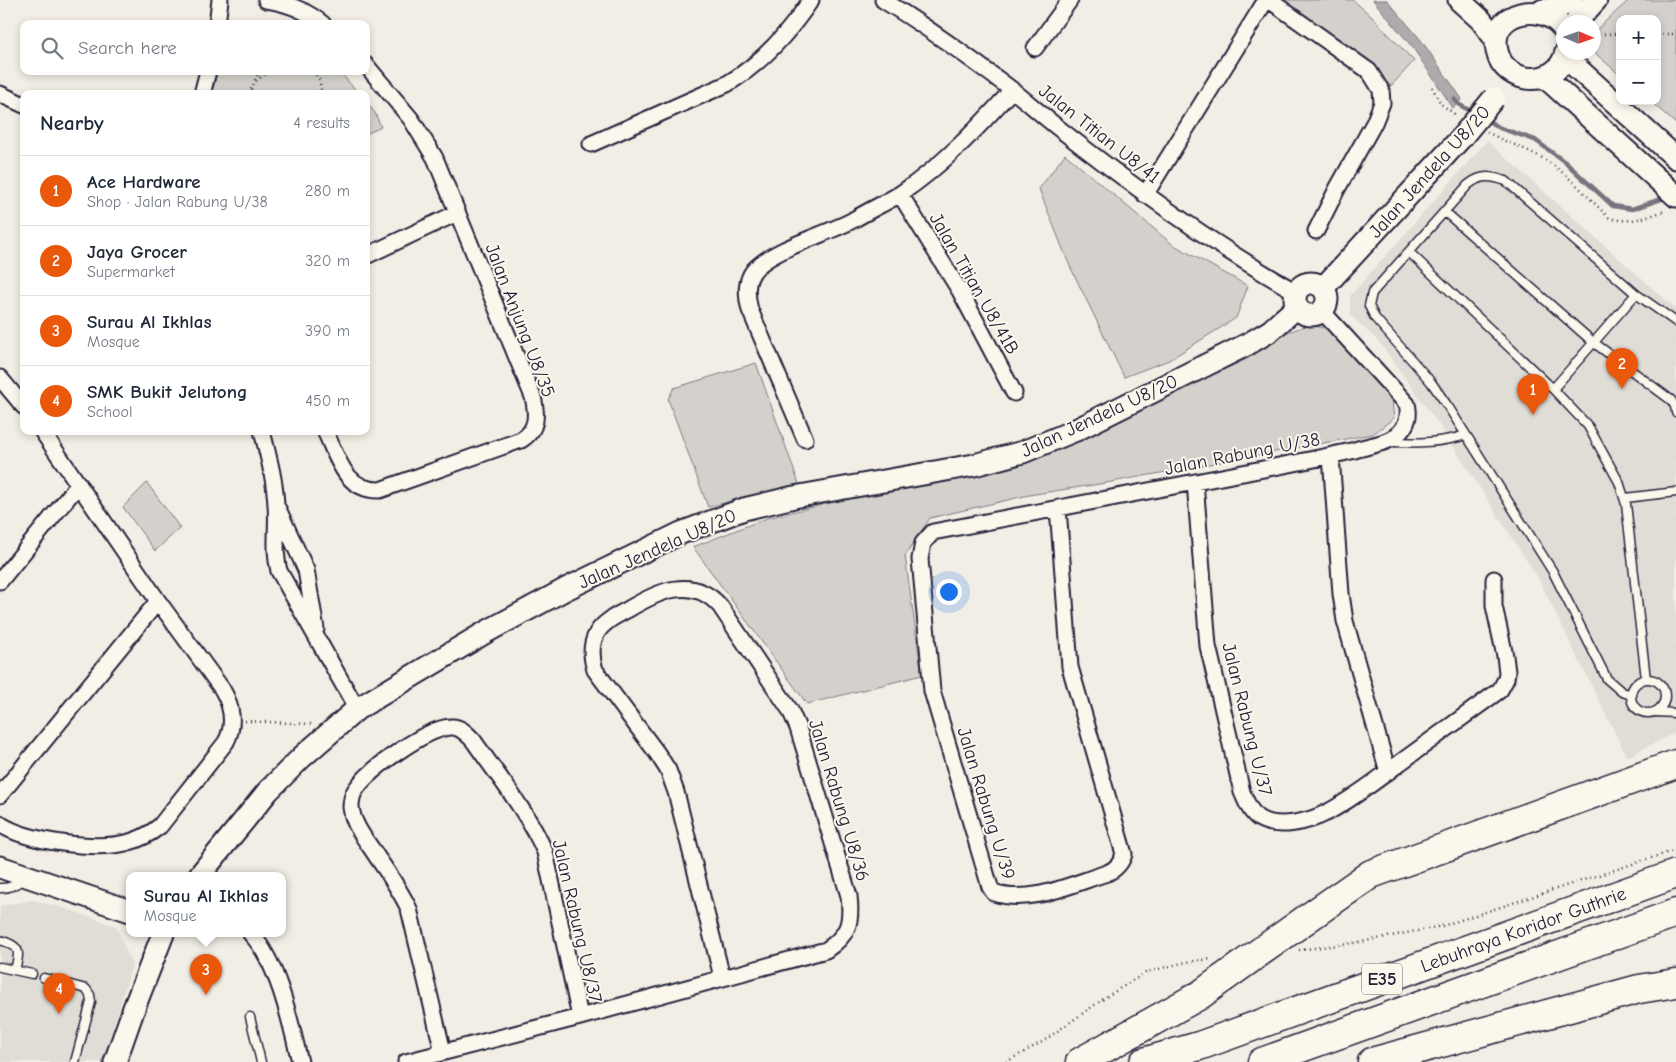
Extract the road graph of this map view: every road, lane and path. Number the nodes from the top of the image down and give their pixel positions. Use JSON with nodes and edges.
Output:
{"nodes":[{"id":1,"x":220,"y":0,"type":"edge"},
{"id":2,"x":266,"y":0,"type":"edge"},
{"id":3,"x":811,"y":0,"type":"edge"},
{"id":4,"x":883,"y":0,"type":"edge"},
{"id":5,"x":1070,"y":0,"type":"edge"},
{"id":6,"x":1268,"y":0,"type":"edge"},
{"id":7,"x":1459,"y":0,"type":"edge"},
{"id":8,"x":1500,"y":0,"type":"edge"},
{"id":9,"x":1572,"y":0,"type":"edge"},
{"id":10,"x":1596,"y":0,"type":"edge"},
{"id":11,"x":1520,"y":10,"type":"junction"},
{"id":12,"x":1543,"y":10,"type":"junction"},
{"id":13,"x":1582,"y":15,"type":"edge"},
{"id":14,"x":1556,"y":19,"type":"edge"},
{"id":15,"x":218,"y":20,"type":"edge"},
{"id":16,"x":317,"y":20,"type":"edge"},
{"id":17,"x":1601,"y":34,"type":"edge"},
{"id":18,"x":1616,"y":34,"type":"edge"},
{"id":19,"x":1661,"y":34,"type":"edge"},
{"id":20,"x":1676,"y":34,"type":"edge"},
{"id":21,"x":1496,"y":40,"type":"junction"},
{"id":22,"x":1035,"y":48,"type":"dead end"},
{"id":23,"x":1562,"y":60,"type":"edge"},
{"id":24,"x":1570,"y":60,"type":"edge"},
{"id":25,"x":370,"y":70,"type":"edge"},
{"id":26,"x":207,"y":75,"type":"edge"},
{"id":27,"x":258,"y":75,"type":"edge"},
{"id":28,"x":263,"y":75,"type":"edge"},
{"id":29,"x":316,"y":75,"type":"edge"},
{"id":30,"x":1514,"y":75,"type":"junction"},
{"id":31,"x":1545,"y":77,"type":"junction"},
{"id":32,"x":254,"y":82,"type":"junction"},
{"id":33,"x":1432,"y":87,"type":"dead end"},
{"id":34,"x":203,"y":90,"type":"edge"},
{"id":35,"x":251,"y":90,"type":"edge"},
{"id":36,"x":321,"y":90,"type":"edge"},
{"id":37,"x":1012,"y":90,"type":"junction"},
{"id":38,"x":0,"y":94,"type":"edge"},
{"id":39,"x":20,"y":103,"type":"edge"},
{"id":40,"x":1460,"y":127,"type":"junction"},
{"id":41,"x":1485,"y":131,"type":"dead end"},
{"id":42,"x":591,"y":144,"type":"dead end"},
{"id":43,"x":1676,"y":158,"type":"edge"},
{"id":44,"x":900,"y":194,"type":"junction"},
{"id":45,"x":1145,"y":195,"type":"junction"},
{"id":46,"x":1672,"y":203,"type":"edge"},
{"id":47,"x":1444,"y":211,"type":"junction"},
{"id":48,"x":457,"y":214,"type":"junction"},
{"id":49,"x":1316,"y":231,"type":"dead end"},
{"id":50,"x":1409,"y":252,"type":"junction"},
{"id":51,"x":370,"y":254,"type":"edge"},
{"id":52,"x":1323,"y":288,"type":"junction"},
{"id":53,"x":1636,"y":294,"type":"junction"},
{"id":54,"x":1296,"y":299,"type":"junction"},
{"id":55,"x":1322,"y":310,"type":"junction"},
{"id":56,"x":1676,"y":322,"type":"edge"},
{"id":57,"x":1593,"y":342,"type":"junction"},
{"id":58,"x":0,"y":378,"type":"edge"},
{"id":59,"x":1553,"y":389,"type":"junction"},
{"id":60,"x":1014,"y":393,"type":"dead end"},
{"id":61,"x":20,"y":403,"type":"edge"},
{"id":62,"x":1676,"y":412,"type":"edge"},
{"id":63,"x":45,"y":435,"type":"edge"},
{"id":64,"x":263,"y":435,"type":"edge"},
{"id":65,"x":328,"y":435,"type":"edge"},
{"id":66,"x":1466,"y":435,"type":"junction"},
{"id":67,"x":805,"y":439,"type":"dead end"},
{"id":68,"x":1385,"y":442,"type":"junction"},
{"id":69,"x":1331,"y":456,"type":"junction"},
{"id":70,"x":1195,"y":482,"type":"junction"},
{"id":71,"x":79,"y":484,"type":"junction"},
{"id":72,"x":1676,"y":492,"type":"edge"},
{"id":73,"x":1625,"y":498,"type":"junction"},
{"id":74,"x":276,"y":506,"type":"junction"},
{"id":75,"x":1058,"y":508,"type":"junction"},
{"id":76,"x":933,"y":532,"type":"joint"},
{"id":77,"x":1494,"y":580,"type":"dead end"},
{"id":78,"x":0,"y":581,"type":"edge"},
{"id":79,"x":158,"y":601,"type":"junction"},
{"id":80,"x":320,"y":645,"type":"junction"},
{"id":81,"x":1646,"y":679,"type":"junction"},
{"id":82,"x":1632,"y":695,"type":"junction"},
{"id":83,"x":357,"y":709,"type":"junction"},
{"id":84,"x":1654,"y":712,"type":"junction"},
{"id":85,"x":1676,"y":713,"type":"edge"},
{"id":86,"x":232,"y":720,"type":"junction"},
{"id":87,"x":338,"y":725,"type":"junction"},
{"id":88,"x":1676,"y":764,"type":"edge"},
{"id":89,"x":1388,"y":772,"type":"junction"},
{"id":90,"x":0,"y":795,"type":"edge"},
{"id":91,"x":0,"y":824,"type":"edge"},
{"id":92,"x":1676,"y":850,"type":"edge"},
{"id":93,"x":0,"y":867,"type":"edge"},
{"id":94,"x":202,"y":872,"type":"edge"},
{"id":95,"x":1676,"y":874,"type":"edge"},
{"id":96,"x":27,"y":877,"type":"junction"},
{"id":97,"x":0,"y":888,"type":"edge"},
{"id":98,"x":126,"y":910,"type":"edge"},
{"id":99,"x":1676,"y":913,"type":"edge"},
{"id":100,"x":162,"y":937,"type":"edge"},
{"id":101,"x":253,"y":937,"type":"edge"},
{"id":102,"x":0,"y":940,"type":"edge"},
{"id":103,"x":1294,"y":951,"type":"dead end"},
{"id":104,"x":0,"y":966,"type":"edge"},
{"id":105,"x":1218,"y":969,"type":"junction"},
{"id":106,"x":15,"y":970,"type":"junction"},
{"id":107,"x":32,"y":974,"type":"dead end"},
{"id":108,"x":722,"y":977,"type":"junction"},
{"id":109,"x":44,"y":978,"type":"dead end"},
{"id":110,"x":1676,"y":983,"type":"edge"},
{"id":111,"x":250,"y":1017,"type":"dead end"},
{"id":112,"x":580,"y":1017,"type":"junction"},
{"id":113,"x":443,"y":1052,"type":"junction"},
{"id":114,"x":75,"y":1062,"type":"edge"},
{"id":115,"x":115,"y":1062,"type":"edge"},
{"id":116,"x":261,"y":1062,"type":"edge"},
{"id":117,"x":300,"y":1062,"type":"edge"},
{"id":118,"x":406,"y":1062,"type":"edge"},
{"id":119,"x":1006,"y":1062,"type":"edge"},
{"id":120,"x":1080,"y":1062,"type":"edge"},
{"id":121,"x":1144,"y":1062,"type":"edge"},
{"id":122,"x":1262,"y":1062,"type":"edge"},
{"id":123,"x":1372,"y":1062,"type":"edge"}],
"edges":[{"from":1,"to":15,"type":"street"},
{"from":2,"to":16,"type":"street"},
{"from":3,"to":42,"type":"street"},
{"from":4,"to":37,"type":"street","name":"Jalan Titian U8/41"},
{"from":5,"to":22,"type":"street"},
{"from":6,"to":45,"type":"street"},
{"from":6,"to":49,"type":"street"},
{"from":7,"to":21,"type":"street"},
{"from":8,"to":11,"type":"street"},
{"from":9,"to":12,"type":"street"},
{"from":10,"to":13,"type":"street"},
{"from":11,"to":12,"type":"street"},
{"from":11,"to":21,"type":"street"},
{"from":12,"to":14,"type":"street"},
{"from":17,"to":18,"type":"path"},
{"from":19,"to":20,"type":"path"},
{"from":21,"to":30,"type":"street"},
{"from":23,"to":31,"type":"street"},
{"from":24,"to":43,"type":"street"},
{"from":25,"to":48,"type":"street","name":"Jalan Anjung U8/35"},
{"from":26,"to":34,"type":"street"},
{"from":27,"to":32,"type":"path"},
{"from":28,"to":32,"type":"path"},
{"from":29,"to":36,"type":"path"},
{"from":30,"to":31,"type":"street"},
{"from":30,"to":40,"type":"street","name":"Jalan Jendela U8/20","bridge":true},
{"from":31,"to":46,"type":"street"},
{"from":32,"to":35,"type":"path"},
{"from":33,"to":40,"type":"path"},
{"from":37,"to":44,"type":"street"},
{"from":37,"to":45,"type":"street","name":"Jalan Titian U8/41"},
{"from":38,"to":39,"type":"street"},
{"from":40,"to":52,"type":"street","name":"Jalan Jendela U8/20"},
{"from":41,"to":46,"type":"path"},
{"from":44,"to":60,"type":"street","name":"Jalan Titian U8/41B"},
{"from":44,"to":67,"type":"street"},
{"from":45,"to":54,"type":"street","name":"Jalan Titian U8/41"},
{"from":47,"to":50,"type":"lane"},
{"from":47,"to":53,"type":"lane"},
{"from":47,"to":57,"type":"lane"},
{"from":48,"to":51,"type":"street"},
{"from":48,"to":65,"type":"street","name":"Jalan Anjung U8/35"},
{"from":50,"to":59,"type":"lane"},
{"from":50,"to":66,"type":"lane"},
{"from":52,"to":54,"type":"street"},
{"from":52,"to":55,"type":"street"},
{"from":53,"to":56,"type":"lane"},
{"from":53,"to":57,"type":"lane"},
{"from":54,"to":55,"type":"street"},
{"from":54,"to":83,"type":"street","name":"Jalan Jendela U8/20"},
{"from":55,"to":68,"type":"street","name":"Jalan Rabung U/38"},
{"from":57,"to":59,"type":"lane"},
{"from":57,"to":62,"type":"lane"},
{"from":58,"to":61,"type":"street"},
{"from":59,"to":73,"type":"lane"},
{"from":63,"to":71,"type":"street"},
{"from":64,"to":74,"type":"street"},
{"from":66,"to":68,"type":"lane"},
{"from":66,"to":82,"type":"lane"},
{"from":68,"to":69,"type":"street","name":"Jalan Rabung U/38"},
{"from":69,"to":70,"type":"street","name":"Jalan Rabung U/38"},
{"from":69,"to":89,"type":"street"},
{"from":70,"to":75,"type":"street","name":"Jalan Rabung U/38"},
{"from":70,"to":89,"type":"street","name":"Jalan Rabung U/37"},
{"from":71,"to":78,"type":"street"},
{"from":71,"to":79,"type":"street"},
{"from":72,"to":73,"type":"lane"},
{"from":73,"to":81,"type":"lane"},
{"from":74,"to":80,"type":"street"},
{"from":74,"to":80,"type":"street"},
{"from":75,"to":76,"type":"street","name":"Jalan Rabung U/38"},
{"from":75,"to":76,"type":"street","name":"Jalan Rabung U/39"},
{"from":77,"to":89,"type":"street","name":"Jalan Rabung U/37"},
{"from":79,"to":86,"type":"street"},
{"from":79,"to":90,"type":"street"},
{"from":80,"to":83,"type":"street"},
{"from":81,"to":82,"type":"lane"},
{"from":81,"to":84,"type":"lane"},
{"from":82,"to":84,"type":"lane"},
{"from":83,"to":87,"type":"street","name":"Jalan Jendela U8/20"},
{"from":84,"to":85,"type":"lane"},
{"from":86,"to":87,"type":"path"},
{"from":86,"to":91,"type":"street"},
{"from":87,"to":94,"type":"street","name":"Jalan Jendela U8/20"},
{"from":88,"to":105,"type":"highway","bridge":true},
{"from":92,"to":103,"type":"path"},
{"from":93,"to":96,"type":"street"},
{"from":95,"to":121,"type":"highway","name":"Lebuhraya Koridor Guthrie","number":"E35"},
{"from":96,"to":97,"type":"lane"},
{"from":96,"to":98,"type":"street"},
{"from":99,"to":122,"type":"highway","name":"Lebuhraya Koridor Guthrie","number":"E35"},
{"from":100,"to":115,"type":"street"},
{"from":101,"to":117,"type":"street"},
{"from":102,"to":106,"type":"lane"},
{"from":104,"to":106,"type":"lane"},
{"from":105,"to":119,"type":"path"},
{"from":105,"to":120,"type":"highway"},
{"from":106,"to":107,"type":"lane"},
{"from":108,"to":108,"type":"street","name":"Jalan Rabung U8/36"},
{"from":108,"to":112,"type":"street","name":"Jalan Rabung U8/36"},
{"from":109,"to":114,"type":"lane"},
{"from":110,"to":123,"type":"highway"},
{"from":111,"to":116,"type":"lane"},
{"from":112,"to":113,"type":"street","name":"Jalan Rabung U8/36"},
{"from":112,"to":113,"type":"street","name":"Jalan Rabung U8/37"},
{"from":113,"to":118,"type":"street","name":"Jalan Rabung U8/36"}]}
